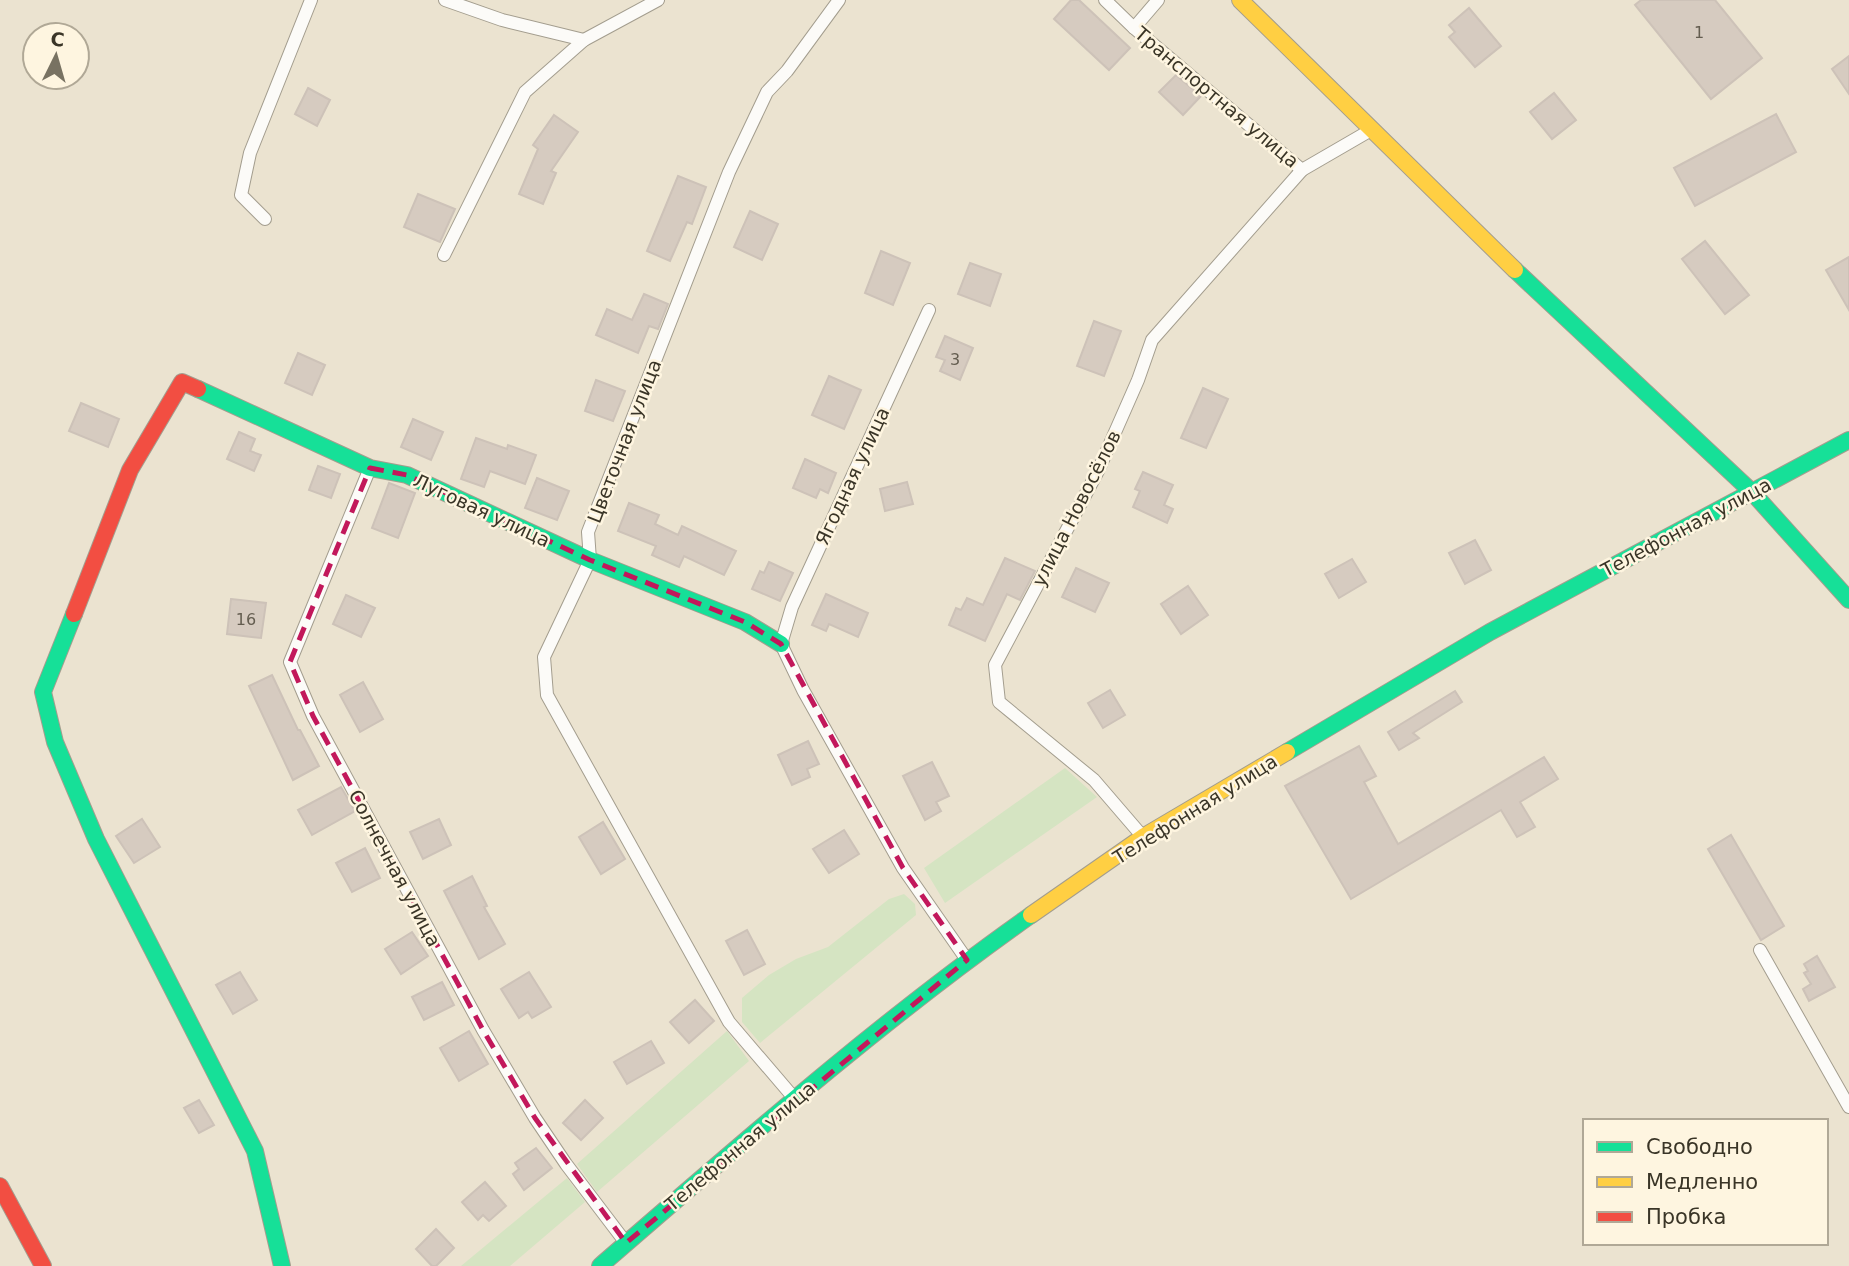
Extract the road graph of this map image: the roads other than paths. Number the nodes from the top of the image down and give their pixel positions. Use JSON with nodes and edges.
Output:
{"nodes":[{"id":1,"x":311,"y":0,"type":"edge"},
{"id":2,"x":445,"y":0,"type":"edge"},
{"id":3,"x":658,"y":0,"type":"edge"},
{"id":4,"x":839,"y":0,"type":"edge"},
{"id":5,"x":1105,"y":0,"type":"edge"},
{"id":6,"x":1158,"y":0,"type":"edge"},
{"id":7,"x":1240,"y":0,"type":"edge"},
{"id":8,"x":1134,"y":28,"type":"junction"},
{"id":9,"x":584,"y":40,"type":"junction"},
{"id":10,"x":1371,"y":130,"type":"junction"},
{"id":11,"x":1302,"y":170,"type":"junction"},
{"id":12,"x":265,"y":219,"type":"dead end"},
{"id":13,"x":443,"y":255,"type":"dead end"},
{"id":14,"x":929,"y":310,"type":"dead end"},
{"id":15,"x":1849,"y":440,"type":"edge"},
{"id":16,"x":370,"y":468,"type":"junction"},
{"id":17,"x":1752,"y":492,"type":"junction"},
{"id":18,"x":590,"y":560,"type":"junction"},
{"id":19,"x":1849,"y":600,"type":"edge"},
{"id":20,"x":781,"y":644,"type":"junction"},
{"id":21,"x":1143,"y":837,"type":"junction"},
{"id":22,"x":1760,"y":950,"type":"dead end"},
{"id":23,"x":967,"y":960,"type":"junction"},
{"id":24,"x":794,"y":1098,"type":"junction"},
{"id":25,"x":1849,"y":1107,"type":"edge"},
{"id":26,"x":0,"y":1186,"type":"edge"},
{"id":27,"x":626,"y":1242,"type":"junction"},
{"id":28,"x":43,"y":1266,"type":"edge"},
{"id":29,"x":282,"y":1266,"type":"edge"},
{"id":30,"x":600,"y":1266,"type":"edge"}],
"edges":[{"from":1,"to":12,"type":"street"},
{"from":2,"to":9,"type":"street"},
{"from":3,"to":9,"type":"street"},
{"from":4,"to":18,"type":"street","name":"Цветочная улица"},
{"from":5,"to":8,"type":"street","name":"Транспортная улица"},
{"from":6,"to":8,"type":"street"},
{"from":7,"to":10,"type":"street"},
{"from":8,"to":11,"type":"street","name":"Транспортная улица"},
{"from":9,"to":13,"type":"street"},
{"from":10,"to":11,"type":"street","name":"Транспортная улица"},
{"from":10,"to":17,"type":"street"},
{"from":11,"to":21,"type":"street","name":"улица Новосёлов"},
{"from":14,"to":20,"type":"street","name":"Ягодная улица"},
{"from":15,"to":17,"type":"street","name":"Телефонная улица"},
{"from":16,"to":18,"type":"street","name":"Луговая улица"},
{"from":16,"to":27,"type":"street","name":"Солнечная улица"},
{"from":16,"to":29,"type":"street","name":"Луговая улица"},
{"from":17,"to":19,"type":"street"},
{"from":17,"to":21,"type":"street","name":"Телефонная улица"},
{"from":18,"to":20,"type":"street","name":"Луговая улица"},
{"from":18,"to":24,"type":"street","name":"Цветочная улица"},
{"from":20,"to":23,"type":"street"},
{"from":21,"to":23,"type":"street","name":"Телефонная улица"},
{"from":22,"to":25,"type":"street"},
{"from":23,"to":24,"type":"street","name":"Телефонная улица"},
{"from":24,"to":27,"type":"street","name":"Телефонная улица"},
{"from":26,"to":28,"type":"street"},
{"from":27,"to":30,"type":"street","name":"Телефонная улица"}]}
